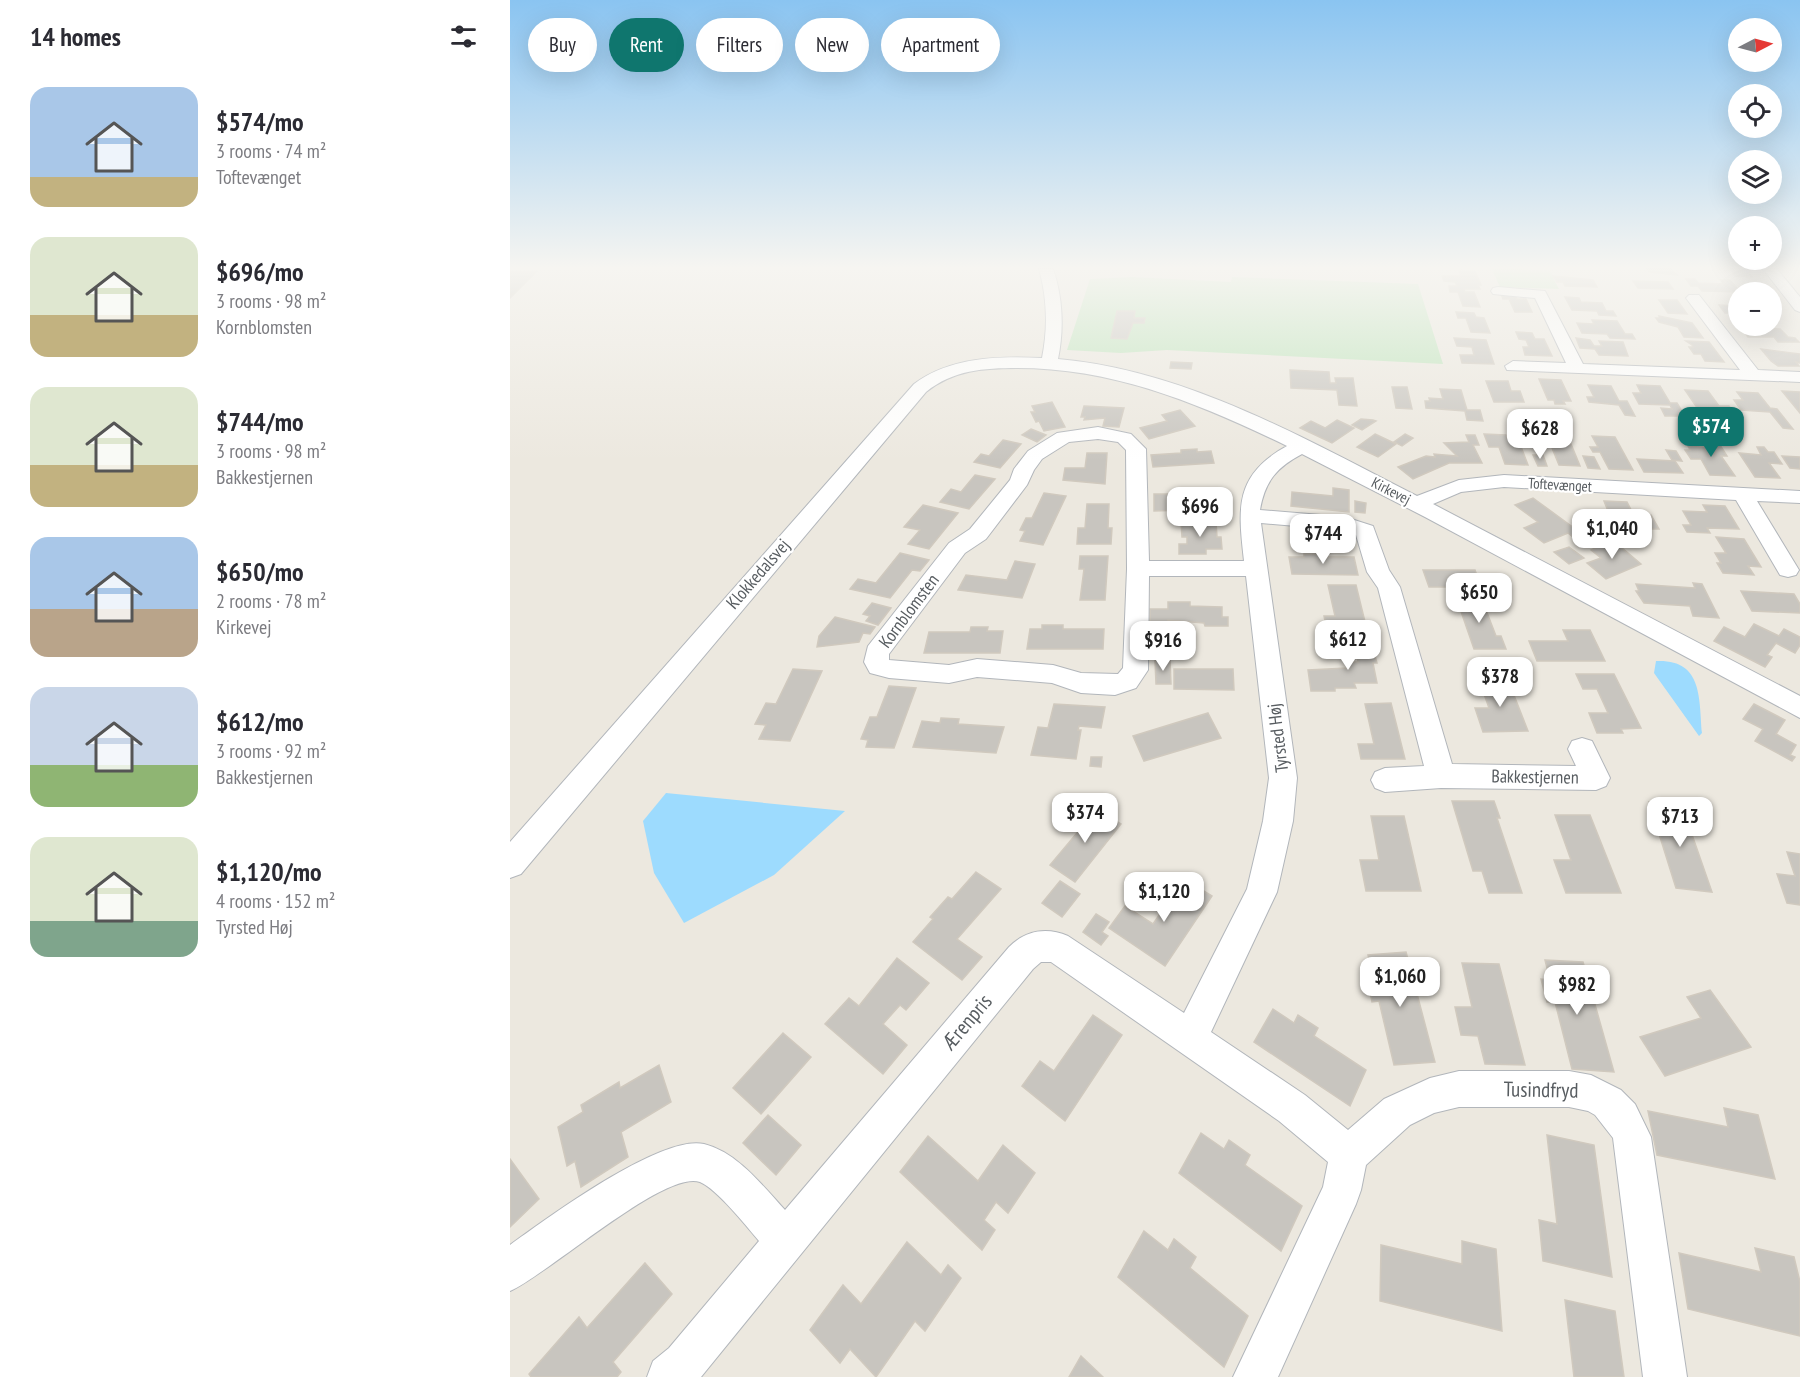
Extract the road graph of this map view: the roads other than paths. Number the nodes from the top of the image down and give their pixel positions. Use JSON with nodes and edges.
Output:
{"nodes":[{"id":1,"x":1053,"y":333,"type":"edge"},
{"id":2,"x":1559,"y":333,"type":"edge"},
{"id":3,"x":1721,"y":333,"type":"edge"},
{"id":4,"x":1049,"y":363,"type":"junction"},
{"id":5,"x":1514,"y":366,"type":"dead end"},
{"id":6,"x":1577,"y":369,"type":"junction"},
{"id":7,"x":1754,"y":375,"type":"junction"},
{"id":8,"x":1800,"y":377,"type":"edge"},
{"id":9,"x":1302,"y":446,"type":"junction"},
{"id":10,"x":1743,"y":495,"type":"junction"},
{"id":11,"x":1800,"y":497,"type":"edge"},
{"id":12,"x":1417,"y":504,"type":"junction"},
{"id":13,"x":1249,"y":515,"type":"junction"},
{"id":14,"x":1256,"y":568,"type":"junction"},
{"id":15,"x":1138,"y":569,"type":"junction"},
{"id":16,"x":1788,"y":570,"type":"dead end"},
{"id":17,"x":1800,"y":708,"type":"edge"},
{"id":18,"x":1582,"y":749,"type":"dead end"},
{"id":19,"x":1441,"y":776,"type":"junction"},
{"id":20,"x":1385,"y":780,"type":"dead end"},
{"id":21,"x":510,"y":864,"type":"edge"},
{"id":22,"x":1190,"y":1037,"type":"junction"},
{"id":23,"x":1349,"y":1155,"type":"junction"},
{"id":24,"x":786,"y":1241,"type":"junction"},
{"id":25,"x":510,"y":1270,"type":"edge"},
{"id":26,"x":669,"y":1377,"type":"edge"},
{"id":27,"x":1255,"y":1377,"type":"edge"},
{"id":28,"x":1665,"y":1377,"type":"edge"}],
"edges":[{"from":1,"to":4,"type":"street"},
{"from":2,"to":6,"type":"street"},
{"from":3,"to":7,"type":"street"},
{"from":4,"to":9,"type":"street","name":"Kirkevej"},
{"from":4,"to":21,"type":"street","name":"Klokkedalsvej"},
{"from":5,"to":6,"type":"street"},
{"from":6,"to":7,"type":"street"},
{"from":7,"to":8,"type":"street"},
{"from":9,"to":12,"type":"street","name":"Kirkevej"},
{"from":9,"to":13,"type":"street","name":"Tyrsted Høj"},
{"from":10,"to":11,"type":"street","name":"Toftevænget"},
{"from":10,"to":12,"type":"street","name":"Toftevænget"},
{"from":10,"to":16,"type":"street"},
{"from":12,"to":17,"type":"street","name":"Kirkevej"},
{"from":13,"to":14,"type":"street","name":"Tyrsted Høj"},
{"from":13,"to":19,"type":"street"},
{"from":14,"to":15,"type":"street"},
{"from":14,"to":22,"type":"street","name":"Tyrsted Høj"},
{"from":15,"to":15,"type":"street","name":"Kornblomsten"},
{"from":18,"to":19,"type":"street","name":"Bakkestjernen"},
{"from":19,"to":20,"type":"street","name":"Bakkestjernen"},
{"from":22,"to":23,"type":"street"},
{"from":22,"to":24,"type":"street","name":"Ærenpris"},
{"from":23,"to":27,"type":"street"},
{"from":23,"to":28,"type":"street","name":"Tusindfryd"},
{"from":24,"to":25,"type":"street"},
{"from":24,"to":26,"type":"street","name":"Ærenpris"}]}
